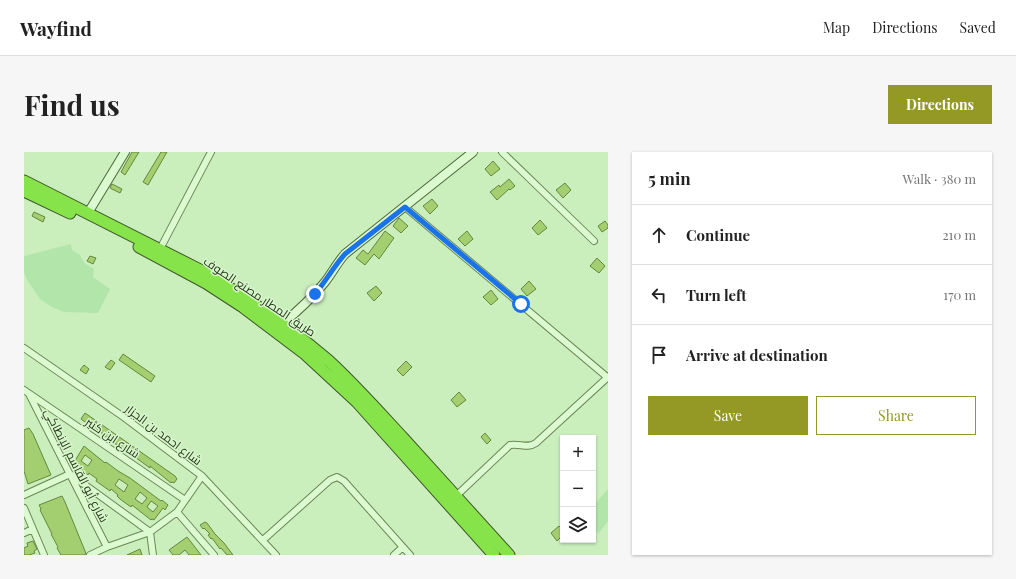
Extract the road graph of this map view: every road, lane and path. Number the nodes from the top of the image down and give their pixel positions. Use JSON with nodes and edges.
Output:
{"nodes":[{"id":1,"x":125,"y":152,"type":"edge"},
{"id":2,"x":211,"y":152,"type":"edge"},
{"id":3,"x":473,"y":152,"type":"edge"},
{"id":4,"x":502,"y":152,"type":"edge"},
{"id":5,"x":24,"y":181,"type":"edge"},
{"id":6,"x":24,"y":190,"type":"edge"},
{"id":7,"x":405,"y":207,"type":"junction"},
{"id":8,"x":88,"y":213,"type":"junction"},
{"id":9,"x":106,"y":226,"type":"junction"},
{"id":10,"x":594,"y":241,"type":"dead end"},
{"id":11,"x":160,"y":249,"type":"junction"},
{"id":12,"x":282,"y":324,"type":"junction"},
{"id":13,"x":24,"y":348,"type":"edge"},
{"id":14,"x":608,"y":377,"type":"edge"},
{"id":15,"x":25,"y":393,"type":"edge"},
{"id":16,"x":70,"y":474,"type":"junction"},
{"id":17,"x":202,"y":476,"type":"junction"},
{"id":18,"x":24,"y":494,"type":"edge"},
{"id":19,"x":456,"y":496,"type":"junction"},
{"id":20,"x":185,"y":500,"type":"junction"},
{"id":21,"x":24,"y":508,"type":"edge"},
{"id":22,"x":177,"y":512,"type":"junction"},
{"id":23,"x":33,"y":529,"type":"junction"},
{"id":24,"x":150,"y":532,"type":"junction"},
{"id":25,"x":24,"y":533,"type":"edge"},
{"id":26,"x":263,"y":540,"type":"junction"},
{"id":27,"x":106,"y":547,"type":"junction"},
{"id":28,"x":403,"y":547,"type":"junction"},
{"id":29,"x":44,"y":555,"type":"edge"},
{"id":30,"x":90,"y":555,"type":"edge"},
{"id":31,"x":153,"y":555,"type":"edge"},
{"id":32,"x":214,"y":555,"type":"edge"},
{"id":33,"x":276,"y":555,"type":"edge"},
{"id":34,"x":394,"y":555,"type":"edge"},
{"id":35,"x":410,"y":555,"type":"edge"},
{"id":36,"x":494,"y":555,"type":"edge"},
{"id":37,"x":509,"y":555,"type":"edge"}],
"edges":[{"from":1,"to":8,"type":"street"},
{"from":2,"to":11,"type":"street"},
{"from":3,"to":7,"type":"street"},
{"from":4,"to":10,"type":"street"},
{"from":5,"to":8,"type":"highway","name":"طريق المطار مصنع الصوف"},
{"from":6,"to":9,"type":"highway","name":"طريق المطار مصنع الصوف"},
{"from":7,"to":12,"type":"street"},
{"from":7,"to":14,"type":"street"},
{"from":8,"to":9,"type":"highway","name":"طريق المطار مصنع الصوف"},
{"from":9,"to":11,"type":"highway","name":"طريق المطار مصنع الصوف"},
{"from":9,"to":36,"type":"highway","name":"طريق المطار مصنع الصوف"},
{"from":11,"to":12,"type":"highway","name":"طريق المطار مصنع الصوف"},
{"from":12,"to":19,"type":"highway","name":"طريق المطار مصنع الصوف"},
{"from":13,"to":17,"type":"street","name":"شارع احمد بن الجزار"},
{"from":14,"to":19,"type":"street"},
{"from":15,"to":16,"type":"street","name":"شارع أبو القاسم الإنطاكي"},
{"from":15,"to":20,"type":"street","name":"شارع ابن كثير"},
{"from":16,"to":18,"type":"street"},
{"from":16,"to":24,"type":"street"},
{"from":16,"to":27,"type":"street","name":"شارع أبو القاسم الإنطاكي"},
{"from":17,"to":20,"type":"street"},
{"from":17,"to":26,"type":"street","name":"شارع احمد بن الجزار"},
{"from":19,"to":37,"type":"highway","name":"طريق المطار مصنع الصوف"},
{"from":20,"to":22,"type":"street"},
{"from":21,"to":23,"type":"street"},
{"from":22,"to":24,"type":"street"},
{"from":22,"to":32,"type":"street"},
{"from":23,"to":25,"type":"street"},
{"from":23,"to":29,"type":"street"},
{"from":24,"to":27,"type":"street"},
{"from":24,"to":31,"type":"street"},
{"from":26,"to":28,"type":"street"},
{"from":26,"to":33,"type":"street","name":"شارع احمد بن الجزار"},
{"from":27,"to":30,"type":"street"},
{"from":28,"to":34,"type":"street"},
{"from":28,"to":35,"type":"street"}]}
